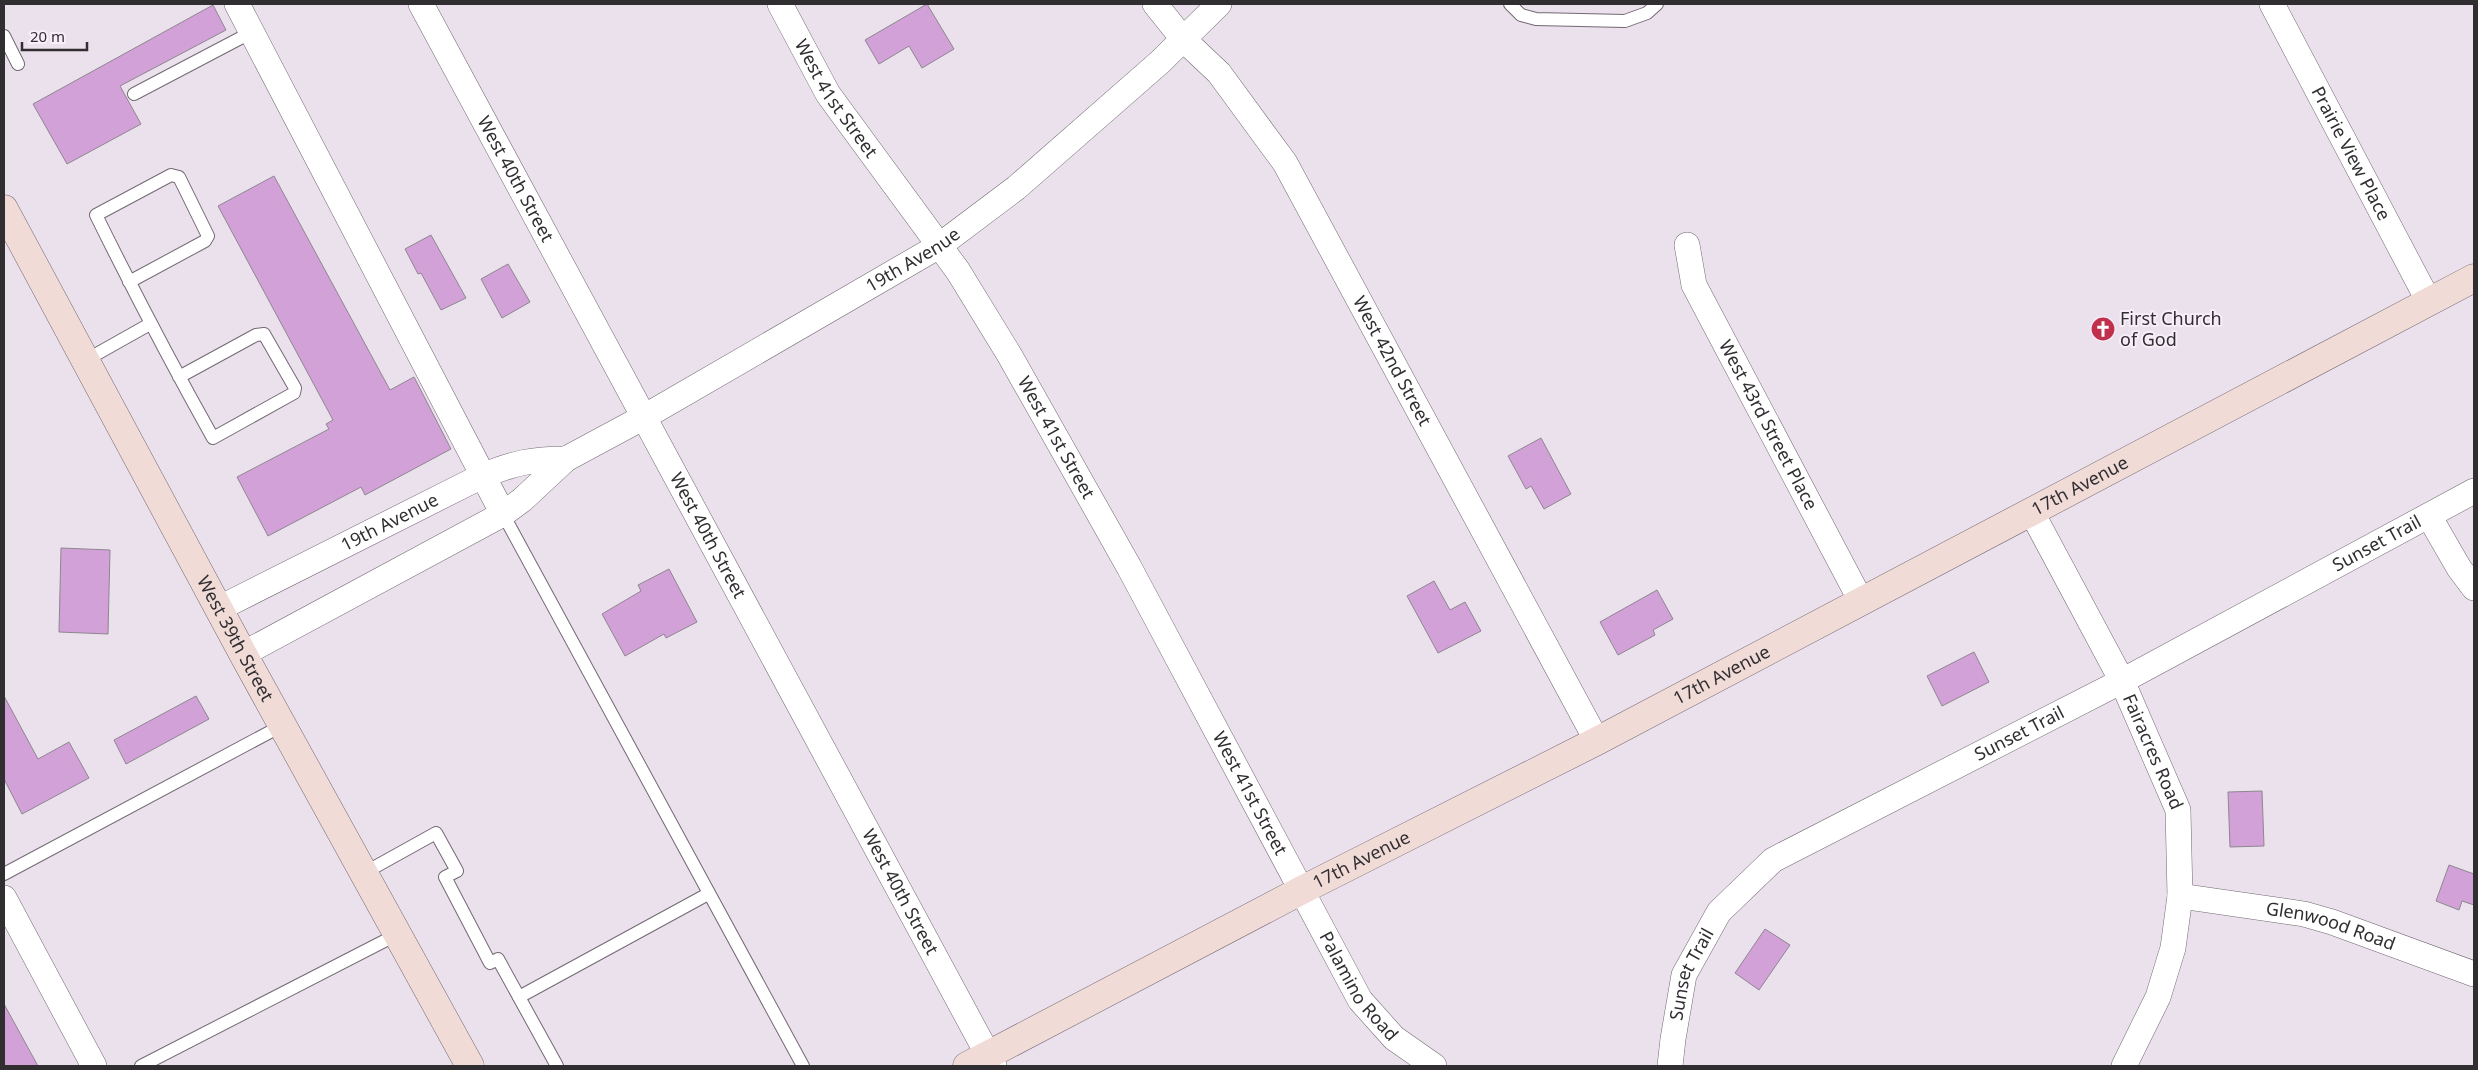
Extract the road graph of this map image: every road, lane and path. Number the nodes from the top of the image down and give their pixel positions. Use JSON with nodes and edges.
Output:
{"nodes":[{"id":1,"x":237,"y":4,"type":"edge"},
{"id":2,"x":421,"y":4,"type":"edge"},
{"id":3,"x":780,"y":4,"type":"edge"},
{"id":4,"x":1155,"y":4,"type":"edge"},
{"id":5,"x":1218,"y":4,"type":"edge"},
{"id":6,"x":1510,"y":4,"type":"edge"},
{"id":7,"x":1657,"y":4,"type":"edge"},
{"id":8,"x":2272,"y":4,"type":"edge"},
{"id":9,"x":252,"y":32,"type":"junction"},
{"id":10,"x":4,"y":36,"type":"edge"},
{"id":11,"x":1183,"y":39,"type":"junction"},
{"id":12,"x":18,"y":64,"type":"dead end"},
{"id":13,"x":134,"y":94,"type":"dead end"},
{"id":14,"x":4,"y":209,"type":"edge"},
{"id":15,"x":1686,"y":245,"type":"dead end"},
{"id":16,"x":939,"y":246,"type":"junction"},
{"id":17,"x":2474,"y":278,"type":"edge"},
{"id":18,"x":129,"y":282,"type":"junction"},
{"id":19,"x":2429,"y":302,"type":"junction"},
{"id":20,"x":150,"y":324,"type":"junction"},
{"id":21,"x":86,"y":360,"type":"junction"},
{"id":22,"x":179,"y":377,"type":"junction"},
{"id":23,"x":644,"y":417,"type":"junction"},
{"id":24,"x":566,"y":459,"type":"junction"},
{"id":25,"x":482,"y":476,"type":"junction"},
{"id":26,"x":2474,"y":491,"type":"edge"},
{"id":27,"x":2031,"y":512,"type":"junction"},
{"id":28,"x":503,"y":514,"type":"junction"},
{"id":29,"x":2429,"y":516,"type":"junction"},
{"id":30,"x":2474,"y":588,"type":"edge"},
{"id":31,"x":1861,"y":601,"type":"junction"},
{"id":32,"x":220,"y":608,"type":"junction"},
{"id":33,"x":243,"y":654,"type":"junction"},
{"id":34,"x":2122,"y":681,"type":"junction"},
{"id":35,"x":283,"y":725,"type":"junction"},
{"id":36,"x":1597,"y":741,"type":"junction"},
{"id":37,"x":364,"y":873,"type":"junction"},
{"id":38,"x":4,"y":874,"type":"edge"},
{"id":39,"x":1302,"y":890,"type":"junction"},
{"id":40,"x":708,"y":894,"type":"junction"},
{"id":41,"x":2180,"y":896,"type":"junction"},
{"id":42,"x":4,"y":898,"type":"edge"},
{"id":43,"x":398,"y":934,"type":"junction"},
{"id":44,"x":2474,"y":974,"type":"edge"},
{"id":45,"x":519,"y":997,"type":"junction"},
{"id":46,"x":983,"y":1062,"type":"edge"},
{"id":47,"x":94,"y":1066,"type":"edge"},
{"id":48,"x":141,"y":1066,"type":"edge"},
{"id":49,"x":470,"y":1066,"type":"edge"},
{"id":50,"x":556,"y":1066,"type":"edge"},
{"id":51,"x":803,"y":1066,"type":"edge"},
{"id":52,"x":1434,"y":1066,"type":"edge"},
{"id":53,"x":1670,"y":1066,"type":"edge"},
{"id":54,"x":2124,"y":1066,"type":"edge"}],
"edges":[{"from":1,"to":9,"type":"street"},
{"from":2,"to":23,"type":"street","name":"West 40th Street"},
{"from":3,"to":16,"type":"street","name":"West 41st Street"},
{"from":4,"to":11,"type":"street","name":"West 42nd Street"},
{"from":5,"to":11,"type":"street","name":"19th Avenue"},
{"from":6,"to":7,"type":"lane"},
{"from":8,"to":19,"type":"street","name":"Prairie View Place"},
{"from":9,"to":13,"type":"lane"},
{"from":9,"to":25,"type":"street"},
{"from":10,"to":12,"type":"lane"},
{"from":11,"to":16,"type":"street","name":"19th Avenue"},
{"from":11,"to":36,"type":"street","name":"West 42nd Street"},
{"from":14,"to":21,"type":"main road","name":"West 39th Street"},
{"from":15,"to":31,"type":"street","name":"West 43rd Street Place"},
{"from":16,"to":23,"type":"street","name":"19th Avenue"},
{"from":16,"to":39,"type":"street","name":"West 41st Street"},
{"from":17,"to":19,"type":"main road","name":"17th Avenue"},
{"from":18,"to":18,"type":"lane"},
{"from":18,"to":20,"type":"lane"},
{"from":19,"to":27,"type":"main road","name":"17th Avenue"},
{"from":20,"to":21,"type":"lane"},
{"from":20,"to":22,"type":"lane"},
{"from":21,"to":32,"type":"main road","name":"West 39th Street"},
{"from":22,"to":22,"type":"lane"},
{"from":23,"to":24,"type":"street","name":"19th Avenue"},
{"from":23,"to":46,"type":"street","name":"West 40th Street"},
{"from":24,"to":25,"type":"street","name":"19th Avenue"},
{"from":24,"to":28,"type":"street","name":"19th Avenue"},
{"from":25,"to":28,"type":"street"},
{"from":25,"to":32,"type":"street","name":"19th Avenue"},
{"from":26,"to":29,"type":"street","name":"Sunset Trail"},
{"from":27,"to":31,"type":"main road","name":"17th Avenue"},
{"from":27,"to":34,"type":"street","name":"Fairacres Road"},
{"from":28,"to":33,"type":"street","name":"19th Avenue"},
{"from":28,"to":40,"type":"lane"},
{"from":29,"to":30,"type":"street"},
{"from":29,"to":34,"type":"street","name":"Sunset Trail"},
{"from":31,"to":36,"type":"main road","name":"17th Avenue"},
{"from":32,"to":33,"type":"main road","name":"West 39th Street"},
{"from":33,"to":35,"type":"main road","name":"West 39th Street"},
{"from":34,"to":41,"type":"street","name":"Fairacres Road"},
{"from":34,"to":53,"type":"street","name":"Sunset Trail"},
{"from":35,"to":37,"type":"main road","name":"West 39th Street"},
{"from":35,"to":38,"type":"lane"},
{"from":36,"to":39,"type":"main road","name":"17th Avenue"},
{"from":37,"to":43,"type":"main road","name":"West 39th Street"},
{"from":37,"to":45,"type":"lane"},
{"from":39,"to":46,"type":"main road","name":"17th Avenue"},
{"from":39,"to":52,"type":"street","name":"Palamino Road"},
{"from":40,"to":45,"type":"lane"},
{"from":40,"to":51,"type":"lane"},
{"from":41,"to":44,"type":"street","name":"Glenwood Road"},
{"from":41,"to":54,"type":"street","name":"Fairacres Road"},
{"from":42,"to":47,"type":"street"},
{"from":43,"to":48,"type":"lane"},
{"from":43,"to":49,"type":"main road","name":"West 39th Street"},
{"from":45,"to":50,"type":"lane"}]}
